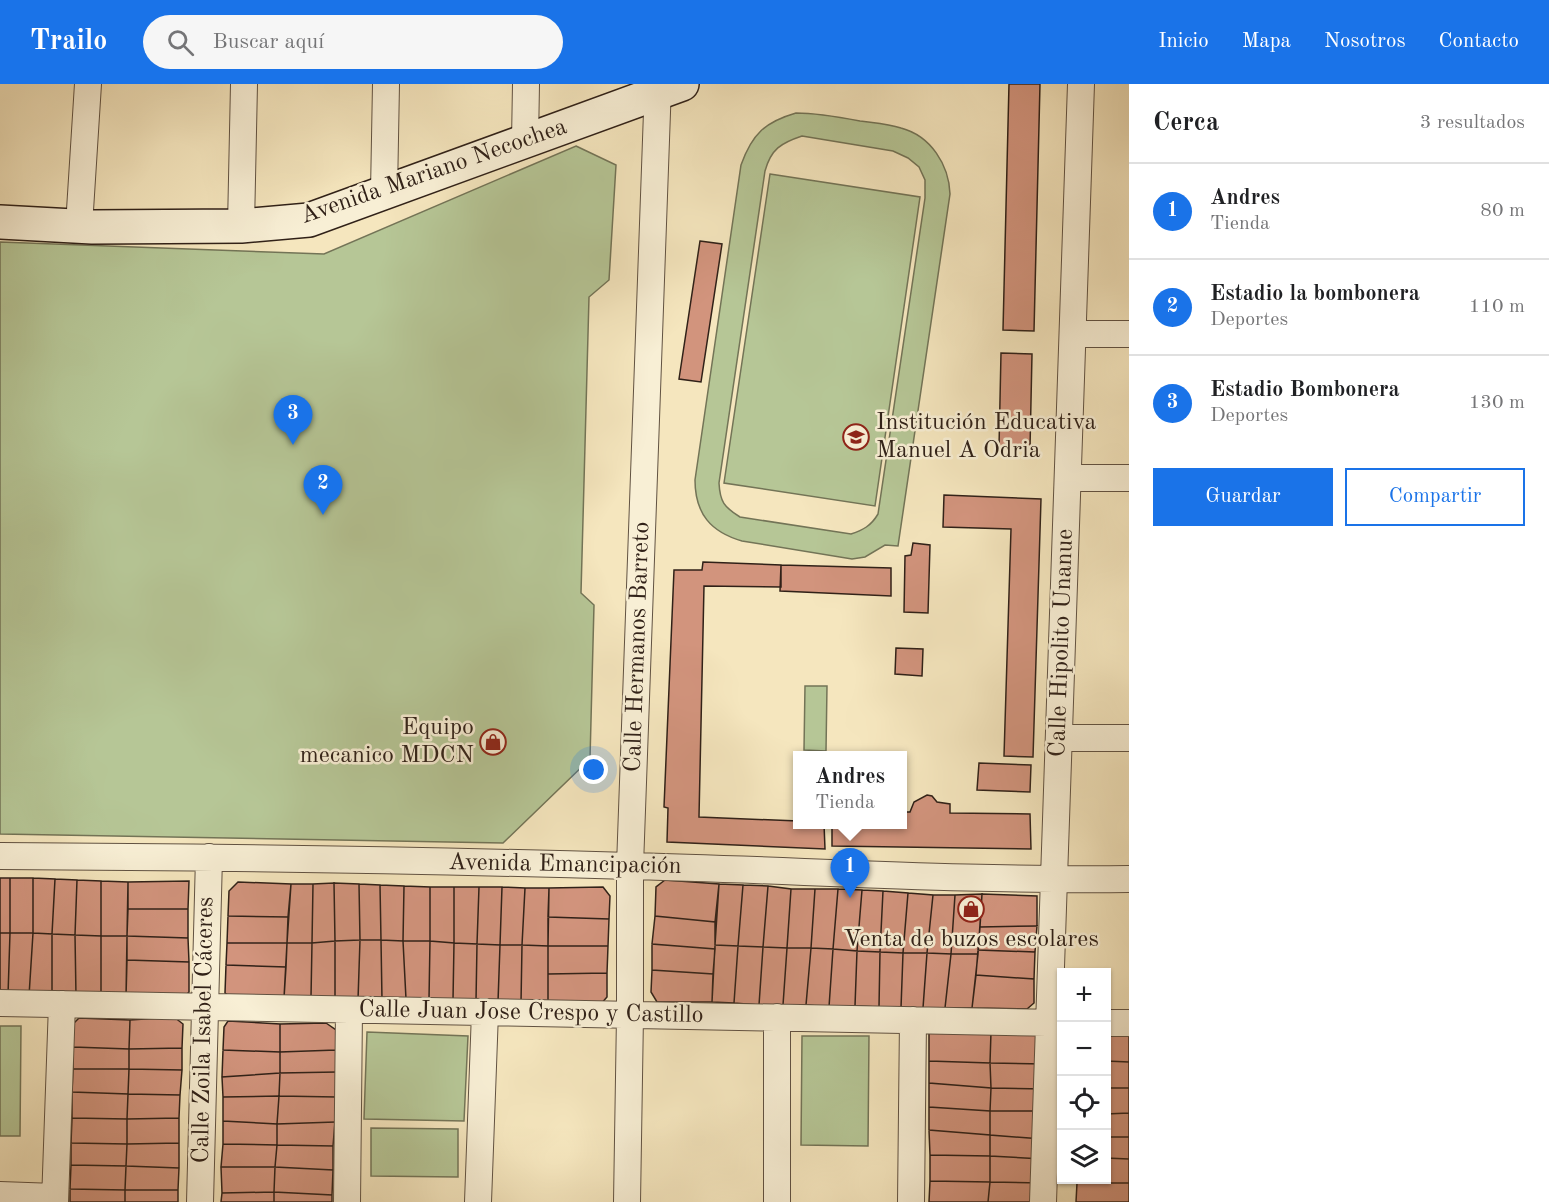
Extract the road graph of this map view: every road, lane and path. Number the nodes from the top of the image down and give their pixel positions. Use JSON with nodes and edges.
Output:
{"nodes":[{"id":1,"x":88,"y":84,"type":"edge"},
{"id":2,"x":243,"y":84,"type":"edge"},
{"id":3,"x":386,"y":84,"type":"edge"},
{"id":4,"x":526,"y":84,"type":"edge"},
{"id":5,"x":1081,"y":84,"type":"edge"},
{"id":6,"x":666,"y":87,"type":"edge"},
{"id":7,"x":525,"y":141,"type":"junction"},
{"id":8,"x":384,"y":192,"type":"junction"},
{"id":9,"x":0,"y":222,"type":"edge"},
{"id":10,"x":80,"y":226,"type":"junction"},
{"id":11,"x":241,"y":226,"type":"junction"},
{"id":12,"x":1073,"y":334,"type":"junction"},
{"id":13,"x":1129,"y":334,"type":"edge"},
{"id":14,"x":1068,"y":478,"type":"junction"},
{"id":15,"x":1129,"y":478,"type":"edge"},
{"id":16,"x":1059,"y":738,"type":"junction"},
{"id":17,"x":1129,"y":738,"type":"edge"},
{"id":18,"x":0,"y":856,"type":"edge"},
{"id":19,"x":209,"y":857,"type":"junction"},
{"id":20,"x":630,"y":866,"type":"junction"},
{"id":21,"x":1054,"y":879,"type":"junction"},
{"id":22,"x":1129,"y":879,"type":"edge"},
{"id":23,"x":0,"y":1003,"type":"edge"},
{"id":24,"x":62,"y":1004,"type":"junction"},
{"id":25,"x":205,"y":1007,"type":"junction"},
{"id":26,"x":349,"y":1010,"type":"junction"},
{"id":27,"x":485,"y":1012,"type":"junction"},
{"id":28,"x":630,"y":1015,"type":"junction"},
{"id":29,"x":777,"y":1017,"type":"junction"},
{"id":30,"x":914,"y":1020,"type":"junction"},
{"id":31,"x":1055,"y":1023,"type":"edge"},
{"id":32,"x":1111,"y":1023,"type":"edge"},
{"id":33,"x":1129,"y":1023,"type":"edge"},
{"id":34,"x":0,"y":1195,"type":"edge"},
{"id":35,"x":55,"y":1199,"type":"edge"},
{"id":36,"x":200,"y":1202,"type":"edge"},
{"id":37,"x":347,"y":1202,"type":"edge"},
{"id":38,"x":478,"y":1202,"type":"edge"},
{"id":39,"x":627,"y":1202,"type":"edge"},
{"id":40,"x":777,"y":1202,"type":"edge"},
{"id":41,"x":911,"y":1202,"type":"edge"},
{"id":42,"x":1043,"y":1202,"type":"edge"}],
"edges":[{"from":1,"to":10,"type":"street"},
{"from":2,"to":11,"type":"street"},
{"from":3,"to":8,"type":"street"},
{"from":4,"to":7,"type":"street"},
{"from":5,"to":12,"type":"street","name":"Calle Hipolito Unanue"},
{"from":6,"to":7,"type":"street","name":"Avenida Mariano Necochea"},
{"from":6,"to":20,"type":"street","name":"Calle Hermanos Barreto"},
{"from":7,"to":8,"type":"street","name":"Avenida Mariano Necochea"},
{"from":8,"to":11,"type":"street","name":"Avenida Mariano Necochea"},
{"from":9,"to":10,"type":"street","name":"Avenida Mariano Necochea"},
{"from":10,"to":11,"type":"street","name":"Avenida Mariano Necochea"},
{"from":12,"to":13,"type":"street"},
{"from":12,"to":14,"type":"street","name":"Calle Hipolito Unanue"},
{"from":14,"to":15,"type":"street"},
{"from":14,"to":16,"type":"street","name":"Calle Hipolito Unanue"},
{"from":16,"to":17,"type":"street"},
{"from":16,"to":21,"type":"street","name":"Calle Hipolito Unanue"},
{"from":18,"to":19,"type":"street","name":"Avenida Emancipación"},
{"from":19,"to":20,"type":"street","name":"Avenida Emancipación"},
{"from":19,"to":25,"type":"street","name":"Calle Zoila Isabel Cáceres"},
{"from":20,"to":21,"type":"street","name":"Avenida Emancipación"},
{"from":20,"to":28,"type":"street","name":"Calle Hermanos Barreto"},
{"from":21,"to":22,"type":"street","name":"Avenida Emancipación"},
{"from":21,"to":31,"type":"street","name":"Calle Hipolito Unanue"},
{"from":23,"to":24,"type":"street","name":"Calle Juan Jose Crespo y Castillo"},
{"from":24,"to":25,"type":"street","name":"Calle Juan Jose Crespo y Castillo"},
{"from":24,"to":35,"type":"street"},
{"from":25,"to":26,"type":"street","name":"Calle Juan Jose Crespo y Castillo"},
{"from":25,"to":36,"type":"street","name":"Calle Zoila Isabel Cáceres"},
{"from":26,"to":27,"type":"street","name":"Calle Juan Jose Crespo y Castillo"},
{"from":26,"to":37,"type":"street"},
{"from":27,"to":28,"type":"street","name":"Calle Juan Jose Crespo y Castillo"},
{"from":27,"to":38,"type":"street"},
{"from":28,"to":29,"type":"street","name":"Calle Juan Jose Crespo y Castillo"},
{"from":28,"to":39,"type":"street","name":"Calle Hermanos Barreto"},
{"from":29,"to":30,"type":"street","name":"Calle Juan Jose Crespo y Castillo"},
{"from":29,"to":40,"type":"street"},
{"from":30,"to":31,"type":"street","name":"Calle Juan Jose Crespo y Castillo"},
{"from":30,"to":41,"type":"street"},
{"from":31,"to":42,"type":"street","name":"Calle Hipolito Unanue"},
{"from":32,"to":33,"type":"street"},
{"from":34,"to":35,"type":"street"}]}
